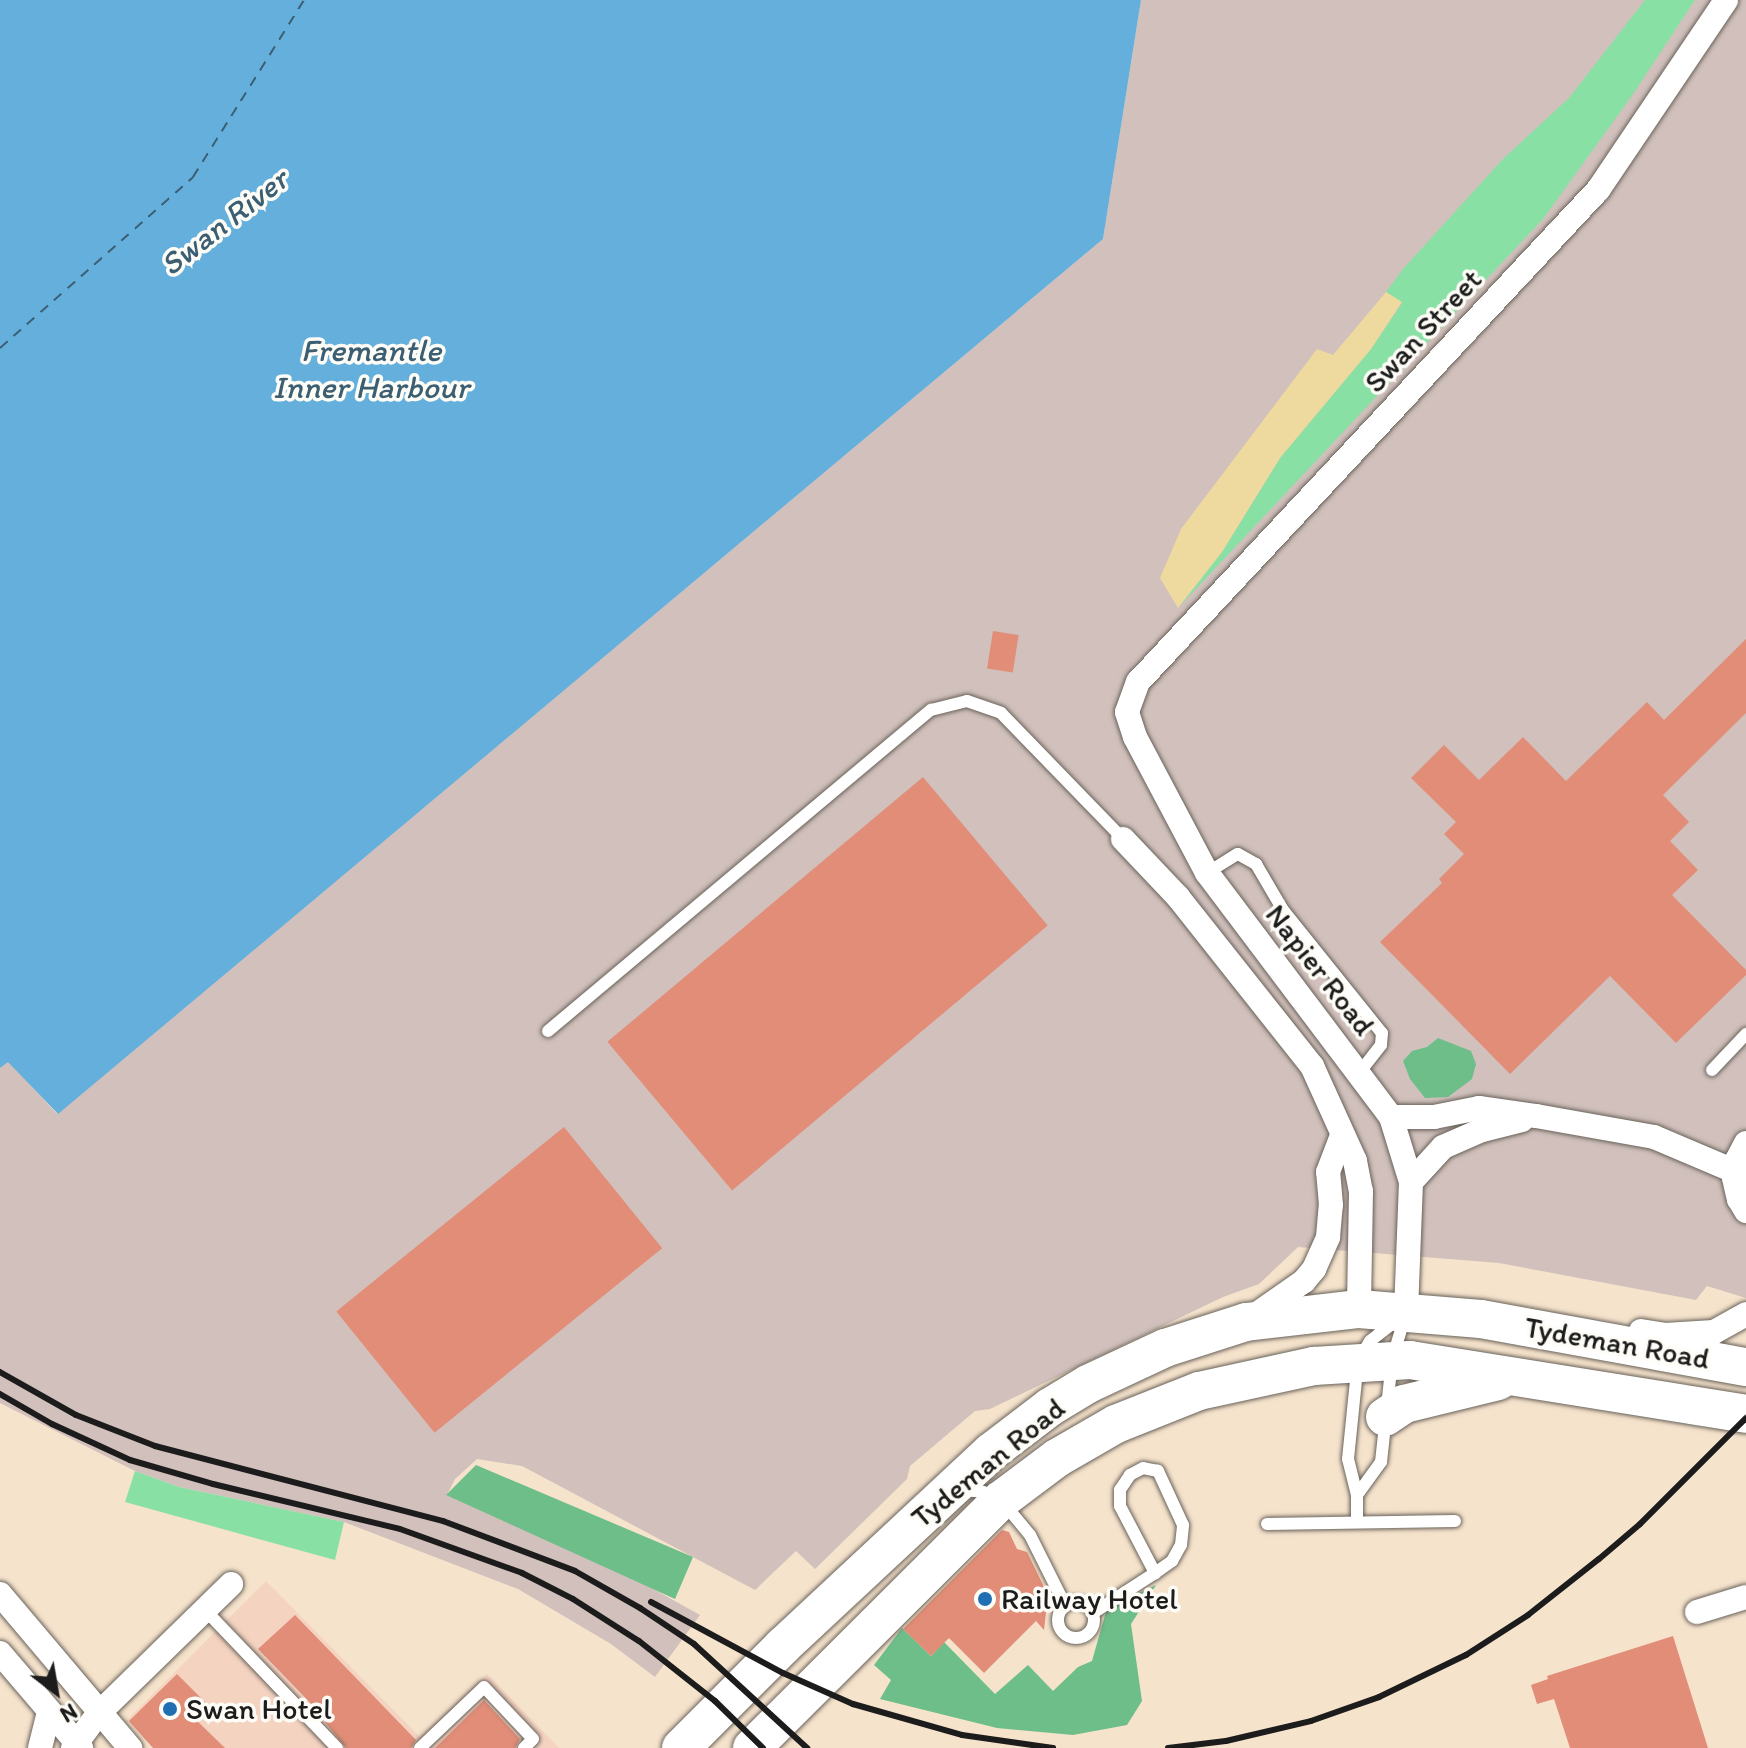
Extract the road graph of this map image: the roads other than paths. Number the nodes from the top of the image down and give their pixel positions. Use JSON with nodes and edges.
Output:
{"nodes":[{"id":1,"x":1726,"y":0,"type":"edge"},
{"id":2,"x":1138,"y":682,"type":"joint"},
{"id":3,"x":1123,"y":839,"type":"joint"},
{"id":4,"x":1207,"y":873,"type":"junction"},
{"id":5,"x":1178,"y":897,"type":"junction"},
{"id":6,"x":548,"y":1031,"type":"dead end"},
{"id":7,"x":1746,"y":1034,"type":"edge"},
{"id":8,"x":1712,"y":1070,"type":"dead end"},
{"id":9,"x":1359,"y":1073,"type":"junction"},
{"id":10,"x":1536,"y":1116,"type":"junction"},
{"id":11,"x":1391,"y":1117,"type":"junction"},
{"id":12,"x":1342,"y":1136,"type":"junction"},
{"id":13,"x":1746,"y":1143,"type":"edge"},
{"id":14,"x":1734,"y":1171,"type":"junction"},
{"id":15,"x":1411,"y":1182,"type":"junction"},
{"id":16,"x":1745,"y":1210,"type":"edge"},
{"id":17,"x":1359,"y":1309,"type":"junction"},
{"id":18,"x":1406,"y":1312,"type":"junction"},
{"id":19,"x":1746,"y":1314,"type":"edge"},
{"id":20,"x":1481,"y":1319,"type":"junction"},
{"id":21,"x":1246,"y":1322,"type":"junction"},
{"id":22,"x":1375,"y":1361,"type":"junction"},
{"id":23,"x":1746,"y":1367,"type":"edge"},
{"id":24,"x":1521,"y":1376,"type":"junction"},
{"id":25,"x":1149,"y":1409,"type":"junction"},
{"id":26,"x":1746,"y":1414,"type":"edge"},
{"id":27,"x":1385,"y":1417,"type":"junction"},
{"id":28,"x":945,"y":1492,"type":"junction"},
{"id":29,"x":1357,"y":1495,"type":"junction"},
{"id":30,"x":1001,"y":1500,"type":"junction"},
{"id":31,"x":1455,"y":1521,"type":"dead end"},
{"id":32,"x":1357,"y":1522,"type":"junction"},
{"id":33,"x":1267,"y":1524,"type":"dead end"},
{"id":34,"x":1155,"y":1573,"type":"junction"},
{"id":35,"x":231,"y":1584,"type":"dead end"},
{"id":36,"x":0,"y":1594,"type":"edge"},
{"id":37,"x":1746,"y":1597,"type":"edge"},
{"id":38,"x":1065,"y":1605,"type":"junction"},
{"id":39,"x":206,"y":1611,"type":"junction"},
{"id":40,"x":1697,"y":1612,"type":"dead end"},
{"id":41,"x":1093,"y":1613,"type":"junction"},
{"id":42,"x":0,"y":1653,"type":"edge"},
{"id":43,"x":49,"y":1713,"type":"junction"},
{"id":44,"x":98,"y":1714,"type":"junction"},
{"id":45,"x":77,"y":1746,"type":"edge"},
{"id":46,"x":40,"y":1748,"type":"edge"},
{"id":47,"x":130,"y":1748,"type":"edge"},
{"id":48,"x":337,"y":1748,"type":"edge"},
{"id":49,"x":420,"y":1748,"type":"edge"},
{"id":50,"x":524,"y":1748,"type":"edge"},
{"id":51,"x":681,"y":1748,"type":"edge"},
{"id":52,"x":752,"y":1748,"type":"edge"}],
"edges":[{"from":1,"to":2,"type":"street","name":"Swan Street"},
{"from":2,"to":4,"type":"street","name":"Napier Road"},
{"from":3,"to":5,"type":"street"},
{"from":3,"to":6,"type":"lane"},
{"from":4,"to":5,"type":"street"},
{"from":4,"to":9,"type":"street","name":"Napier Road"},
{"from":4,"to":9,"type":"lane"},
{"from":5,"to":12,"type":"street"},
{"from":7,"to":8,"type":"lane"},
{"from":9,"to":11,"type":"street","name":"Napier Road"},
{"from":10,"to":11,"type":"street"},
{"from":10,"to":14,"type":"street"},
{"from":10,"to":15,"type":"street"},
{"from":11,"to":15,"type":"street","name":"Napier Road"},
{"from":12,"to":17,"type":"street"},
{"from":12,"to":21,"type":"street"},
{"from":13,"to":14,"type":"street"},
{"from":14,"to":16,"type":"street"},
{"from":15,"to":18,"type":"street","name":"Napier Road"},
{"from":17,"to":18,"type":"main road","name":"Tydeman Road"},
{"from":17,"to":21,"type":"main road","name":"Tydeman Road"},
{"from":17,"to":25,"type":"main road"},
{"from":18,"to":20,"type":"main road","name":"Tydeman Road"},
{"from":18,"to":22,"type":"lane"},
{"from":18,"to":22,"type":"lane"},
{"from":19,"to":20,"type":"street"},
{"from":20,"to":23,"type":"main road","name":"Tydeman Road"},
{"from":21,"to":28,"type":"main road","name":"Tydeman Road"},
{"from":22,"to":24,"type":"main road","name":"Tydeman Road"},
{"from":22,"to":25,"type":"main road","name":"Tydeman Road"},
{"from":22,"to":27,"type":"lane"},
{"from":22,"to":29,"type":"lane"},
{"from":24,"to":26,"type":"main road","name":"Tydeman Road"},
{"from":24,"to":27,"type":"main road"},
{"from":25,"to":30,"type":"main road","name":"Tydeman Road"},
{"from":27,"to":29,"type":"lane"},
{"from":28,"to":30,"type":"lane"},
{"from":28,"to":51,"type":"main road","name":"Tydeman Road"},
{"from":29,"to":32,"type":"lane"},
{"from":30,"to":38,"type":"lane"},
{"from":30,"to":52,"type":"main road","name":"Tydeman Road"},
{"from":31,"to":32,"type":"lane"},
{"from":32,"to":33,"type":"lane"},
{"from":34,"to":34,"type":"lane"},
{"from":34,"to":41,"type":"lane"},
{"from":35,"to":39,"type":"street"},
{"from":36,"to":44,"type":"street"},
{"from":37,"to":40,"type":"street"},
{"from":38,"to":41,"type":"lane"},
{"from":38,"to":41,"type":"lane"},
{"from":39,"to":44,"type":"street"},
{"from":39,"to":48,"type":"lane"},
{"from":42,"to":43,"type":"street"},
{"from":43,"to":45,"type":"street"},
{"from":43,"to":46,"type":"street"},
{"from":44,"to":45,"type":"street"},
{"from":44,"to":47,"type":"street"},
{"from":49,"to":50,"type":"lane"}]}
